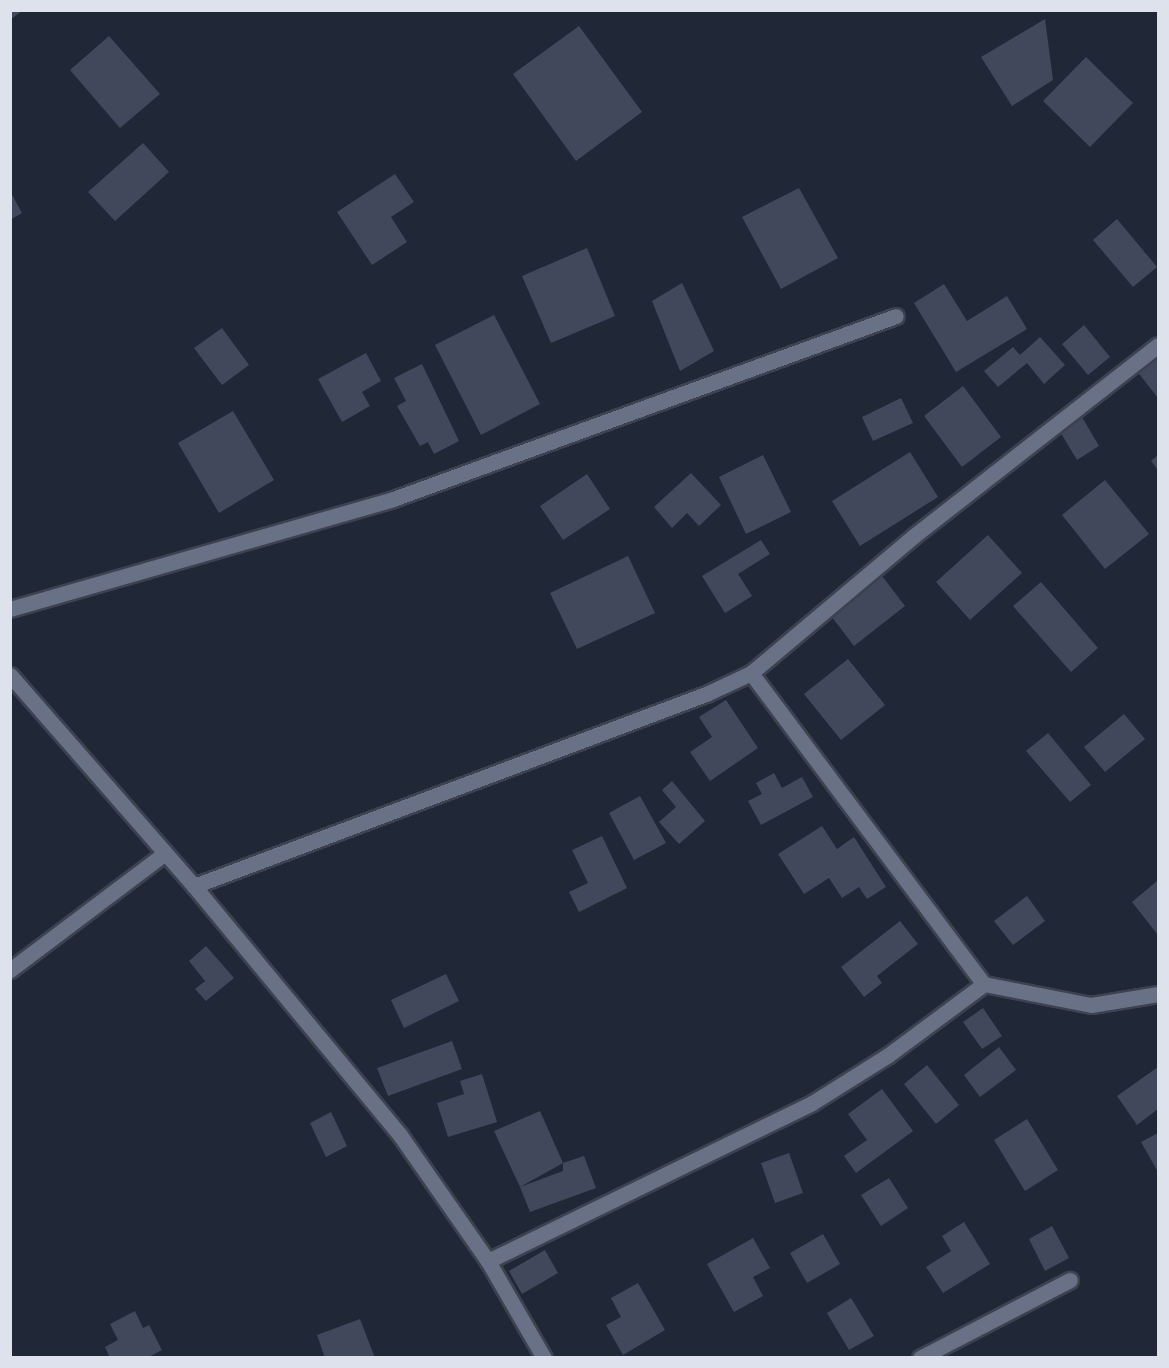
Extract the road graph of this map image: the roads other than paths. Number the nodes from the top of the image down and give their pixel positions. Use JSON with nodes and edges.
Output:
{"nodes":[{"id":1,"x":896,"y":316,"type":"dead end"},
{"id":2,"x":1158,"y":345,"type":"edge"},
{"id":3,"x":10,"y":609,"type":"edge"},
{"id":4,"x":752,"y":673,"type":"junction"},
{"id":5,"x":10,"y":675,"type":"edge"},
{"id":6,"x":164,"y":854,"type":"junction"},
{"id":7,"x":194,"y":886,"type":"junction"},
{"id":8,"x":10,"y":970,"type":"edge"},
{"id":9,"x":984,"y":984,"type":"junction"},
{"id":10,"x":1158,"y":994,"type":"edge"},
{"id":11,"x":488,"y":1261,"type":"junction"},
{"id":12,"x":1070,"y":1280,"type":"dead end"},
{"id":13,"x":544,"y":1358,"type":"edge"},
{"id":14,"x":920,"y":1358,"type":"edge"}],
"edges":[{"from":1,"to":3,"type":"street"},
{"from":2,"to":4,"type":"street"},
{"from":4,"to":7,"type":"street"},
{"from":4,"to":9,"type":"street"},
{"from":5,"to":6,"type":"street"},
{"from":6,"to":7,"type":"street"},
{"from":6,"to":8,"type":"street"},
{"from":7,"to":11,"type":"street"},
{"from":9,"to":10,"type":"street"},
{"from":9,"to":11,"type":"street"},
{"from":11,"to":13,"type":"street"},
{"from":12,"to":14,"type":"street"}]}
